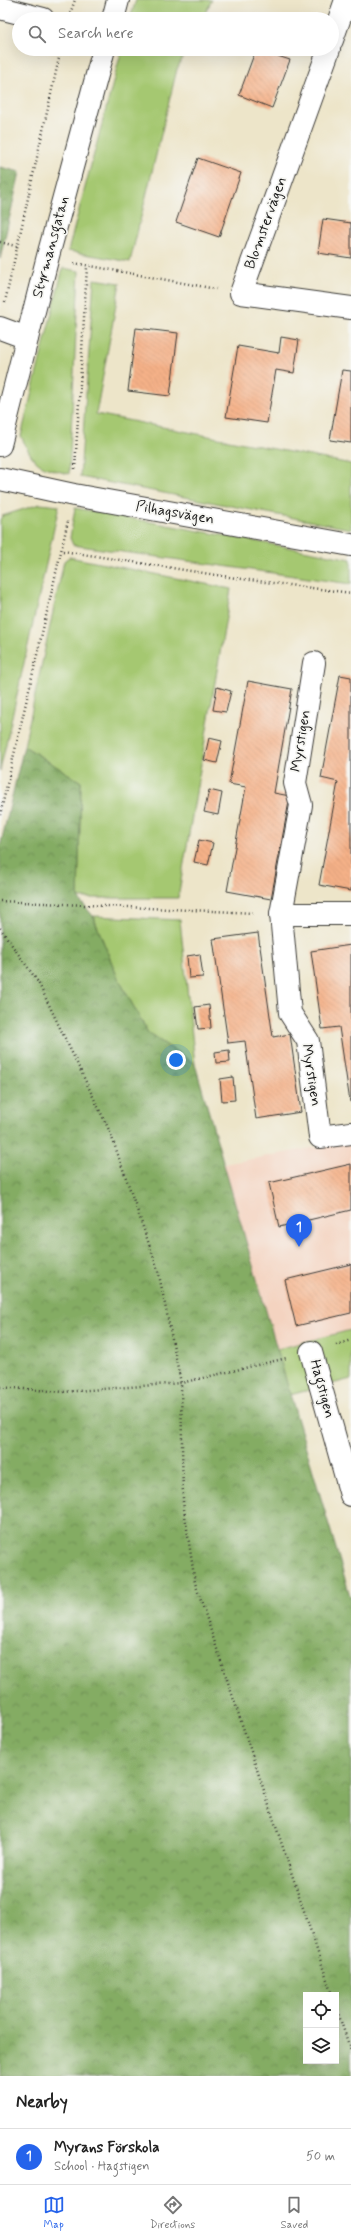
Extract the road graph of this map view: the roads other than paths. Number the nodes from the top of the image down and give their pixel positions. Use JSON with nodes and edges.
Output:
{"nodes":[{"id":1,"x":118,"y":0,"type":"edge"},
{"id":2,"x":346,"y":0,"type":"edge"},
{"id":3,"x":0,"y":8,"type":"edge"},
{"id":4,"x":16,"y":12,"type":"edge"},
{"id":5,"x":115,"y":12,"type":"edge"},
{"id":6,"x":339,"y":20,"type":"edge"},
{"id":7,"x":102,"y":56,"type":"edge"},
{"id":8,"x":326,"y":56,"type":"edge"},
{"id":9,"x":351,"y":308,"type":"edge"},
{"id":10,"x":2,"y":318,"type":"edge"},
{"id":11,"x":27,"y":338,"type":"junction"},
{"id":12,"x":0,"y":445,"type":"edge"},
{"id":13,"x":0,"y":479,"type":"edge"},
{"id":14,"x":351,"y":545,"type":"edge"},
{"id":15,"x":314,"y":663,"type":"dead end"},
{"id":16,"x":281,"y":914,"type":"junction"},
{"id":17,"x":351,"y":914,"type":"edge"},
{"id":18,"x":351,"y":1133,"type":"edge"},
{"id":19,"x":311,"y":1352,"type":"road end"},
{"id":20,"x":351,"y":1495,"type":"edge"}],
"edges":[{"from":1,"to":5,"type":"street"},
{"from":2,"to":6,"type":"street"},
{"from":3,"to":4,"type":"street"},
{"from":7,"to":11,"type":"street","name":"Styrmansgatan"},
{"from":8,"to":9,"type":"street","name":"Blomstervägen"},
{"from":10,"to":11,"type":"street"},
{"from":11,"to":12,"type":"street","name":"Styrmansgatan"},
{"from":13,"to":14,"type":"street","name":"Pilhagsvägen"},
{"from":15,"to":16,"type":"street","name":"Myrstigen"},
{"from":16,"to":17,"type":"street"},
{"from":16,"to":18,"type":"street","name":"Myrstigen"},
{"from":19,"to":20,"type":"street","name":"Hagstigen"}]}
